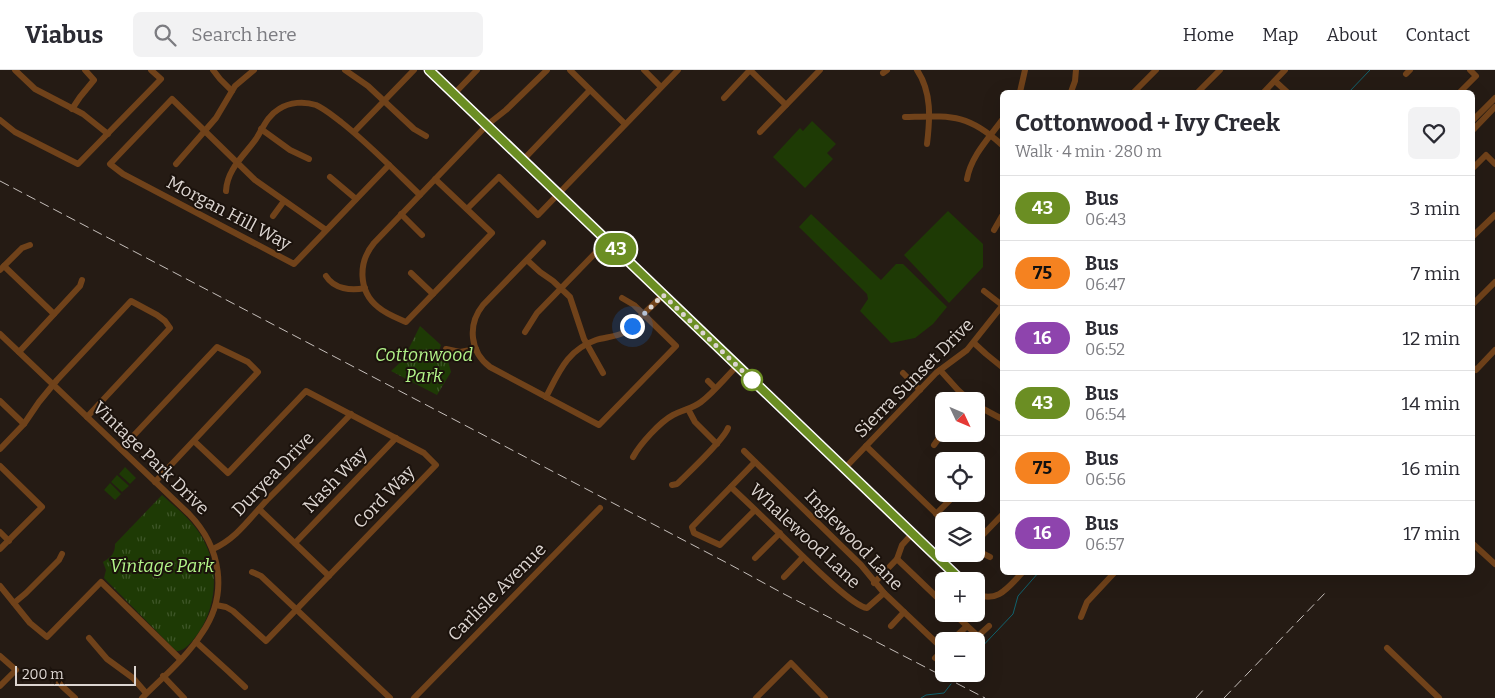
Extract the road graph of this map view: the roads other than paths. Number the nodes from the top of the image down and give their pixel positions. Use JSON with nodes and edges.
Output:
{"nodes":[{"id":1,"x":15,"y":70,"type":"edge"},
{"id":2,"x":84,"y":70,"type":"edge"},
{"id":3,"x":151,"y":70,"type":"edge"},
{"id":4,"x":213,"y":70,"type":"edge"},
{"id":5,"x":254,"y":70,"type":"edge"},
{"id":6,"x":414,"y":70,"type":"edge"},
{"id":7,"x":429,"y":70,"type":"edge"},
{"id":8,"x":477,"y":70,"type":"edge"},
{"id":9,"x":547,"y":70,"type":"edge"},
{"id":10,"x":570,"y":70,"type":"edge"},
{"id":11,"x":644,"y":70,"type":"edge"},
{"id":12,"x":678,"y":70,"type":"edge"},
{"id":13,"x":917,"y":70,"type":"edge"},
{"id":14,"x":1025,"y":70,"type":"edge"},
{"id":15,"x":1076,"y":70,"type":"edge"},
{"id":16,"x":1156,"y":70,"type":"edge"},
{"id":17,"x":1220,"y":70,"type":"edge"},
{"id":18,"x":1285,"y":70,"type":"edge"},
{"id":19,"x":1470,"y":70,"type":"edge"},
{"id":20,"x":348,"y":71,"type":"edge"},
{"id":21,"x":817,"y":71,"type":"edge"},
{"id":22,"x":1275,"y":81,"type":"junction"},
{"id":23,"x":661,"y":87,"type":"junction"},
{"id":24,"x":590,"y":90,"type":"junction"},
{"id":25,"x":1020,"y":90,"type":"edge"},
{"id":26,"x":1072,"y":90,"type":"edge"},
{"id":27,"x":1136,"y":90,"type":"edge"},
{"id":28,"x":1200,"y":90,"type":"edge"},
{"id":29,"x":1266,"y":90,"type":"edge"},
{"id":30,"x":1285,"y":90,"type":"edge"},
{"id":31,"x":1462,"y":90,"type":"edge"},
{"id":32,"x":232,"y":91,"type":"junction"},
{"id":33,"x":454,"y":94,"type":"junction"},
{"id":34,"x":724,"y":98,"type":"dead end"},
{"id":35,"x":1495,"y":98,"type":"edge"},
{"id":36,"x":385,"y":100,"type":"junction"},
{"id":37,"x":786,"y":105,"type":"junction"},
{"id":38,"x":1495,"y":107,"type":"edge"},
{"id":39,"x":72,"y":109,"type":"junction"},
{"id":40,"x":906,"y":117,"type":"dead end"},
{"id":41,"x":929,"y":117,"type":"junction"},
{"id":42,"x":1475,"y":118,"type":"edge"},
{"id":43,"x":0,"y":120,"type":"edge"},
{"id":44,"x":1000,"y":123,"type":"edge"},
{"id":45,"x":626,"y":124,"type":"junction"},
{"id":46,"x":487,"y":125,"type":"junction"},
{"id":47,"x":1475,"y":128,"type":"edge"},
{"id":48,"x":261,"y":129,"type":"junction"},
{"id":49,"x":205,"y":131,"type":"junction"},
{"id":50,"x":354,"y":132,"type":"junction"},
{"id":51,"x":760,"y":132,"type":"dead end"},
{"id":52,"x":108,"y":134,"type":"junction"},
{"id":53,"x":992,"y":135,"type":"junction"},
{"id":54,"x":426,"y":136,"type":"dead end"},
{"id":55,"x":1000,"y":143,"type":"edge"},
{"id":56,"x":927,"y":144,"type":"dead end"},
{"id":57,"x":309,"y":159,"type":"dead end"},
{"id":58,"x":523,"y":160,"type":"junction"},
{"id":59,"x":237,"y":162,"type":"junction"},
{"id":60,"x":176,"y":164,"type":"dead end"},
{"id":61,"x":1495,"y":164,"type":"edge"},
{"id":62,"x":389,"y":165,"type":"junction"},
{"id":63,"x":1475,"y":166,"type":"edge"},
{"id":64,"x":330,"y":177,"type":"dead end"},
{"id":65,"x":435,"y":179,"type":"junction"},
{"id":66,"x":967,"y":179,"type":"dead end"},
{"id":67,"x":226,"y":191,"type":"dead end"},
{"id":68,"x":558,"y":194,"type":"junction"},
{"id":69,"x":420,"y":195,"type":"junction"},
{"id":70,"x":356,"y":199,"type":"junction"},
{"id":71,"x":284,"y":201,"type":"junction"},
{"id":72,"x":467,"y":209,"type":"junction"},
{"id":73,"x":401,"y":214,"type":"junction"},
{"id":74,"x":1495,"y":215,"type":"edge"},
{"id":75,"x":273,"y":216,"type":"dead end"},
{"id":76,"x":1000,"y":220,"type":"edge"},
{"id":77,"x":326,"y":230,"type":"junction"},
{"id":78,"x":994,"y":230,"type":"dead end"},
{"id":79,"x":1475,"y":234,"type":"edge"},
{"id":80,"x":422,"y":235,"type":"dead end"},
{"id":81,"x":606,"y":240,"type":"junction"},
{"id":82,"x":543,"y":243,"type":"dead end"},
{"id":83,"x":30,"y":245,"type":"dead end"},
{"id":84,"x":527,"y":260,"type":"junction"},
{"id":85,"x":2,"y":268,"type":"edge"},
{"id":86,"x":411,"y":273,"type":"dead end"},
{"id":87,"x":326,"y":276,"type":"dead end"},
{"id":88,"x":82,"y":280,"type":"dead end"},
{"id":89,"x":1495,"y":282,"type":"edge"},
{"id":90,"x":364,"y":288,"type":"junction"},
{"id":91,"x":561,"y":288,"type":"junction"},
{"id":92,"x":984,"y":291,"type":"dead end"},
{"id":93,"x":433,"y":294,"type":"junction"},
{"id":94,"x":663,"y":295,"type":"junction"},
{"id":95,"x":622,"y":298,"type":"dead end"},
{"id":96,"x":1475,"y":302,"type":"edge"},
{"id":97,"x":1000,"y":304,"type":"edge"},
{"id":98,"x":1000,"y":309,"type":"edge"},
{"id":99,"x":54,"y":314,"type":"junction"},
{"id":100,"x":644,"y":315,"type":"junction"},
{"id":101,"x":525,"y":332,"type":"dead end"},
{"id":102,"x":0,"y":334,"type":"edge"},
{"id":103,"x":974,"y":343,"type":"junction"},
{"id":104,"x":586,"y":344,"type":"junction"},
{"id":105,"x":446,"y":349,"type":"dead end"},
{"id":106,"x":476,"y":349,"type":"junction"},
{"id":107,"x":1495,"y":350,"type":"edge"},
{"id":108,"x":19,"y":352,"type":"junction"},
{"id":109,"x":1000,"y":365,"type":"edge"},
{"id":110,"x":737,"y":366,"type":"junction"},
{"id":111,"x":1475,"y":369,"type":"edge"},
{"id":112,"x":940,"y":370,"type":"junction"},
{"id":113,"x":603,"y":373,"type":"dead end"},
{"id":114,"x":903,"y":373,"type":"dead end"},
{"id":115,"x":708,"y":381,"type":"dead end"},
{"id":116,"x":54,"y":385,"type":"junction"},
{"id":117,"x":716,"y":388,"type":"junction"},
{"id":118,"x":920,"y":390,"type":"junction"},
{"id":119,"x":960,"y":392,"type":"edge"},
{"id":120,"x":546,"y":397,"type":"junction"},
{"id":121,"x":0,"y":402,"type":"edge"},
{"id":122,"x":688,"y":409,"type":"junction"},
{"id":123,"x":985,"y":410,"type":"edge"},
{"id":124,"x":351,"y":414,"type":"junction"},
{"id":125,"x":87,"y":417,"type":"junction"},
{"id":126,"x":1000,"y":418,"type":"edge"},
{"id":127,"x":24,"y":424,"type":"junction"},
{"id":128,"x":728,"y":428,"type":"dead end"},
{"id":129,"x":396,"y":438,"type":"junction"},
{"id":130,"x":194,"y":440,"type":"junction"},
{"id":131,"x":936,"y":442,"type":"edge"},
{"id":132,"x":717,"y":444,"type":"junction"},
{"id":133,"x":934,"y":445,"type":"dead end"},
{"id":134,"x":866,"y":446,"type":"junction"},
{"id":135,"x":0,"y":449,"type":"edge"},
{"id":136,"x":121,"y":449,"type":"junction"},
{"id":137,"x":744,"y":452,"type":"dead end"},
{"id":138,"x":634,"y":457,"type":"dead end"},
{"id":139,"x":755,"y":462,"type":"junction"},
{"id":140,"x":0,"y":466,"type":"edge"},
{"id":141,"x":844,"y":469,"type":"junction"},
{"id":142,"x":155,"y":482,"type":"junction"},
{"id":143,"x":672,"y":485,"type":"dead end"},
{"id":144,"x":731,"y":487,"type":"junction"},
{"id":145,"x":948,"y":502,"type":"edge"},
{"id":146,"x":600,"y":508,"type":"dead end"},
{"id":147,"x":259,"y":509,"type":"junction"},
{"id":148,"x":755,"y":510,"type":"junction"},
{"id":149,"x":938,"y":512,"type":"edge"},
{"id":150,"x":935,"y":513,"type":"edge"},
{"id":151,"x":1000,"y":517,"type":"edge"},
{"id":152,"x":0,"y":532,"type":"edge"},
{"id":153,"x":780,"y":533,"type":"junction"},
{"id":154,"x":985,"y":533,"type":"edge"},
{"id":155,"x":912,"y":534,"type":"junction"},
{"id":156,"x":9,"y":541,"type":"junction"},
{"id":157,"x":295,"y":543,"type":"junction"},
{"id":158,"x":1475,"y":546,"type":"edge"},
{"id":159,"x":213,"y":549,"type":"junction"},
{"id":160,"x":0,"y":550,"type":"edge"},
{"id":161,"x":62,"y":554,"type":"dead end"},
{"id":162,"x":985,"y":554,"type":"edge"},
{"id":163,"x":803,"y":557,"type":"junction"},
{"id":164,"x":990,"y":557,"type":"dead end"},
{"id":165,"x":755,"y":558,"type":"dead end"},
{"id":166,"x":897,"y":559,"type":"junction"},
{"id":167,"x":1495,"y":564,"type":"edge"},
{"id":168,"x":252,"y":572,"type":"dead end"},
{"id":169,"x":952,"y":572,"type":"edge"},
{"id":170,"x":1020,"y":575,"type":"edge"},
{"id":171,"x":1112,"y":575,"type":"edge"},
{"id":172,"x":329,"y":576,"type":"junction"},
{"id":173,"x":784,"y":577,"type":"dead end"},
{"id":174,"x":874,"y":583,"type":"junction"},
{"id":175,"x":0,"y":586,"type":"edge"},
{"id":176,"x":884,"y":593,"type":"junction"},
{"id":177,"x":935,"y":595,"type":"edge"},
{"id":178,"x":985,"y":597,"type":"edge"},
{"id":179,"x":14,"y":603,"type":"junction"},
{"id":180,"x":216,"y":605,"type":"junction"},
{"id":181,"x":297,"y":610,"type":"junction"},
{"id":182,"x":904,"y":612,"type":"junction"},
{"id":183,"x":1081,"y":616,"type":"dead end"},
{"id":184,"x":963,"y":622,"type":"edge"},
{"id":185,"x":891,"y":626,"type":"dead end"},
{"id":186,"x":967,"y":626,"type":"junction"},
{"id":187,"x":989,"y":626,"type":"dead end"},
{"id":188,"x":961,"y":632,"type":"edge"},
{"id":189,"x":89,"y":638,"type":"dead end"},
{"id":190,"x":935,"y":641,"type":"edge"},
{"id":191,"x":196,"y":642,"type":"junction"},
{"id":192,"x":1388,"y":648,"type":"dead end"},
{"id":193,"x":0,"y":656,"type":"edge"},
{"id":194,"x":180,"y":659,"type":"junction"},
{"id":195,"x":53,"y":675,"type":"dead end"},
{"id":196,"x":163,"y":676,"type":"junction"},
{"id":197,"x":0,"y":686,"type":"edge"},
{"id":198,"x":245,"y":687,"type":"dead end"},
{"id":199,"x":144,"y":696,"type":"edge"},
{"id":200,"x":823,"y":697,"type":"edge"},
{"id":201,"x":75,"y":698,"type":"edge"},
{"id":202,"x":184,"y":698,"type":"edge"},
{"id":203,"x":390,"y":698,"type":"edge"},
{"id":204,"x":414,"y":698,"type":"edge"},
{"id":205,"x":756,"y":698,"type":"edge"},
{"id":206,"x":1439,"y":698,"type":"edge"}],
"edges":[{"from":1,"to":39,"type":"street"},
{"from":2,"to":39,"type":"street"},
{"from":3,"to":52,"type":"street"},
{"from":4,"to":32,"type":"street"},
{"from":5,"to":32,"type":"street"},
{"from":6,"to":36,"type":"street"},
{"from":7,"to":33,"type":"street"},
{"from":8,"to":33,"type":"street"},
{"from":9,"to":46,"type":"street"},
{"from":10,"to":24,"type":"street"},
{"from":11,"to":23,"type":"street"},
{"from":12,"to":23,"type":"street"},
{"from":13,"to":41,"type":"street"},
{"from":14,"to":25,"type":"street"},
{"from":15,"to":26,"type":"street"},
{"from":16,"to":27,"type":"street"},
{"from":17,"to":28,"type":"street"},
{"from":18,"to":22,"type":"street"},
{"from":19,"to":31,"type":"street"},
{"from":20,"to":36,"type":"street"},
{"from":21,"to":37,"type":"street"},
{"from":22,"to":29,"type":"street"},
{"from":22,"to":30,"type":"street"},
{"from":23,"to":45,"type":"street"},
{"from":24,"to":45,"type":"street"},
{"from":24,"to":58,"type":"street"},
{"from":32,"to":49,"type":"street"},
{"from":33,"to":46,"type":"street"},
{"from":34,"to":37,"type":"street"},
{"from":35,"to":42,"type":"street"},
{"from":36,"to":50,"type":"street"},
{"from":36,"to":54,"type":"street"},
{"from":37,"to":51,"type":"street"},
{"from":38,"to":47,"type":"street"},
{"from":39,"to":52,"type":"street"},
{"from":40,"to":41,"type":"street"},
{"from":41,"to":53,"type":"street"},
{"from":41,"to":56,"type":"street"},
{"from":43,"to":52,"type":"street"},
{"from":44,"to":53,"type":"street"},
{"from":45,"to":68,"type":"street"},
{"from":46,"to":58,"type":"street"},
{"from":46,"to":65,"type":"street"},
{"from":48,"to":50,"type":"street"},
{"from":48,"to":57,"type":"street"},
{"from":48,"to":59,"type":"street"},
{"from":49,"to":59,"type":"street"},
{"from":49,"to":60,"type":"street"},
{"from":49,"to":77,"type":"street","name":"Morgan Hill Way"},
{"from":50,"to":62,"type":"street"},
{"from":53,"to":55,"type":"street"},
{"from":53,"to":66,"type":"street"},
{"from":58,"to":68,"type":"street"},
{"from":59,"to":67,"type":"street"},
{"from":59,"to":71,"type":"street"},
{"from":61,"to":63,"type":"street"},
{"from":62,"to":69,"type":"street"},
{"from":62,"to":70,"type":"street","name":"Morgan Hill Way"},
{"from":64,"to":70,"type":"street"},
{"from":65,"to":69,"type":"street"},
{"from":65,"to":72,"type":"street"},
{"from":68,"to":72,"type":"street"},
{"from":68,"to":81,"type":"street"},
{"from":69,"to":73,"type":"street"},
{"from":70,"to":77,"type":"street","name":"Morgan Hill Way"},
{"from":71,"to":75,"type":"street"},
{"from":71,"to":77,"type":"street"},
{"from":72,"to":93,"type":"street"},
{"from":73,"to":80,"type":"street"},
{"from":73,"to":90,"type":"street"},
{"from":74,"to":79,"type":"street"},
{"from":76,"to":78,"type":"street"},
{"from":81,"to":91,"type":"street"},
{"from":81,"to":94,"type":"street"},
{"from":82,"to":84,"type":"street"},
{"from":83,"to":85,"type":"street"},
{"from":84,"to":91,"type":"street"},
{"from":84,"to":106,"type":"street"},
{"from":85,"to":99,"type":"street"},
{"from":86,"to":93,"type":"street"},
{"from":87,"to":90,"type":"street"},
{"from":88,"to":99,"type":"street"},
{"from":89,"to":96,"type":"street"},
{"from":90,"to":93,"type":"street"},
{"from":91,"to":101,"type":"street"},
{"from":91,"to":104,"type":"street"},
{"from":92,"to":97,"type":"street"},
{"from":94,"to":100,"type":"street"},
{"from":94,"to":110,"type":"street"},
{"from":95,"to":100,"type":"street"},
{"from":98,"to":103,"type":"street","name":"Sierra Sunset Drive"},
{"from":99,"to":108,"type":"street"},
{"from":100,"to":104,"type":"street"},
{"from":100,"to":120,"type":"street"},
{"from":102,"to":108,"type":"street","name":"Vintage Park Drive"},
{"from":103,"to":109,"type":"street"},
{"from":103,"to":112,"type":"street","name":"Sierra Sunset Drive"},
{"from":104,"to":113,"type":"street"},
{"from":104,"to":120,"type":"street"},
{"from":105,"to":106,"type":"street"},
{"from":106,"to":120,"type":"street"},
{"from":107,"to":111,"type":"street"},
{"from":108,"to":116,"type":"street","name":"Vintage Park Drive"},
{"from":110,"to":117,"type":"street"},
{"from":110,"to":141,"type":"street"},
{"from":112,"to":118,"type":"street","name":"Sierra Sunset Drive"},
{"from":112,"to":119,"type":"street"},
{"from":114,"to":118,"type":"street"},
{"from":115,"to":117,"type":"street"},
{"from":116,"to":125,"type":"street","name":"Vintage Park Drive"},
{"from":116,"to":125,"type":"street"},
{"from":116,"to":127,"type":"street"},
{"from":117,"to":122,"type":"street"},
{"from":118,"to":134,"type":"street","name":"Sierra Sunset Drive"},
{"from":121,"to":127,"type":"street"},
{"from":122,"to":132,"type":"street"},
{"from":122,"to":138,"type":"street"},
{"from":123,"to":126,"type":"street"},
{"from":124,"to":129,"type":"street","name":"Cord Way"},
{"from":124,"to":130,"type":"street","name":"Cord Way"},
{"from":124,"to":147,"type":"street","name":"Duryea Drive"},
{"from":125,"to":136,"type":"street","name":"Vintage Park Drive"},
{"from":127,"to":135,"type":"street"},
{"from":128,"to":132,"type":"street"},
{"from":129,"to":157,"type":"street","name":"Nash Way"},
{"from":129,"to":172,"type":"street","name":"Cord Way"},
{"from":130,"to":136,"type":"street"},
{"from":130,"to":142,"type":"street"},
{"from":131,"to":133,"type":"street"},
{"from":132,"to":143,"type":"street"},
{"from":134,"to":141,"type":"street","name":"Sierra Sunset Drive"},
{"from":134,"to":150,"type":"street"},
{"from":136,"to":142,"type":"street","name":"Vintage Park Drive"},
{"from":137,"to":139,"type":"street","name":"Inglewood Lane"},
{"from":139,"to":144,"type":"street"},
{"from":139,"to":174,"type":"street","name":"Inglewood Lane"},
{"from":140,"to":156,"type":"street"},
{"from":141,"to":155,"type":"street"},
{"from":142,"to":159,"type":"street","name":"Vintage Park Drive"},
{"from":144,"to":148,"type":"street","name":"Whalewood Lane"},
{"from":144,"to":148,"type":"street"},
{"from":145,"to":149,"type":"street"},
{"from":146,"to":204,"type":"street","name":"Carlisle Avenue"},
{"from":147,"to":157,"type":"street"},
{"from":147,"to":159,"type":"street","name":"Duryea Drive"},
{"from":148,"to":153,"type":"street","name":"Whalewood Lane"},
{"from":151,"to":154,"type":"street"},
{"from":152,"to":156,"type":"street"},
{"from":153,"to":163,"type":"street","name":"Whalewood Lane"},
{"from":153,"to":165,"type":"street"},
{"from":155,"to":166,"type":"street"},
{"from":155,"to":169,"type":"street"},
{"from":156,"to":160,"type":"street"},
{"from":157,"to":172,"type":"street"},
{"from":158,"to":167,"type":"street"},
{"from":159,"to":180,"type":"street","name":"Vintage Park Drive"},
{"from":161,"to":179,"type":"street"},
{"from":162,"to":164,"type":"street"},
{"from":163,"to":173,"type":"street"},
{"from":163,"to":176,"type":"street","name":"Whalewood Lane"},
{"from":166,"to":174,"type":"street"},
{"from":166,"to":177,"type":"street"},
{"from":168,"to":181,"type":"street"},
{"from":170,"to":178,"type":"street"},
{"from":171,"to":183,"type":"street"},
{"from":172,"to":181,"type":"street","name":"Cord Way"},
{"from":174,"to":176,"type":"street","name":"Inglewood Lane"},
{"from":175,"to":179,"type":"street"},
{"from":176,"to":182,"type":"street","name":"Inglewood Lane"},
{"from":179,"to":194,"type":"street"},
{"from":180,"to":181,"type":"street","name":"Cord Way"},
{"from":180,"to":191,"type":"street","name":"Vintage Park Drive"},
{"from":181,"to":203,"type":"street"},
{"from":182,"to":185,"type":"street"},
{"from":182,"to":190,"type":"street","name":"Inglewood Lane"},
{"from":184,"to":186,"type":"street"},
{"from":186,"to":187,"type":"street"},
{"from":186,"to":188,"type":"street"},
{"from":189,"to":199,"type":"street"},
{"from":191,"to":194,"type":"street","name":"Vintage Park Drive"},
{"from":191,"to":198,"type":"street"},
{"from":192,"to":206,"type":"street"},
{"from":193,"to":197,"type":"street"},
{"from":194,"to":196,"type":"street","name":"Vintage Park Drive"},
{"from":195,"to":201,"type":"street"},
{"from":196,"to":199,"type":"street","name":"Vintage Park Drive"},
{"from":196,"to":202,"type":"street"},
{"from":200,"to":205,"type":"street"}]}
